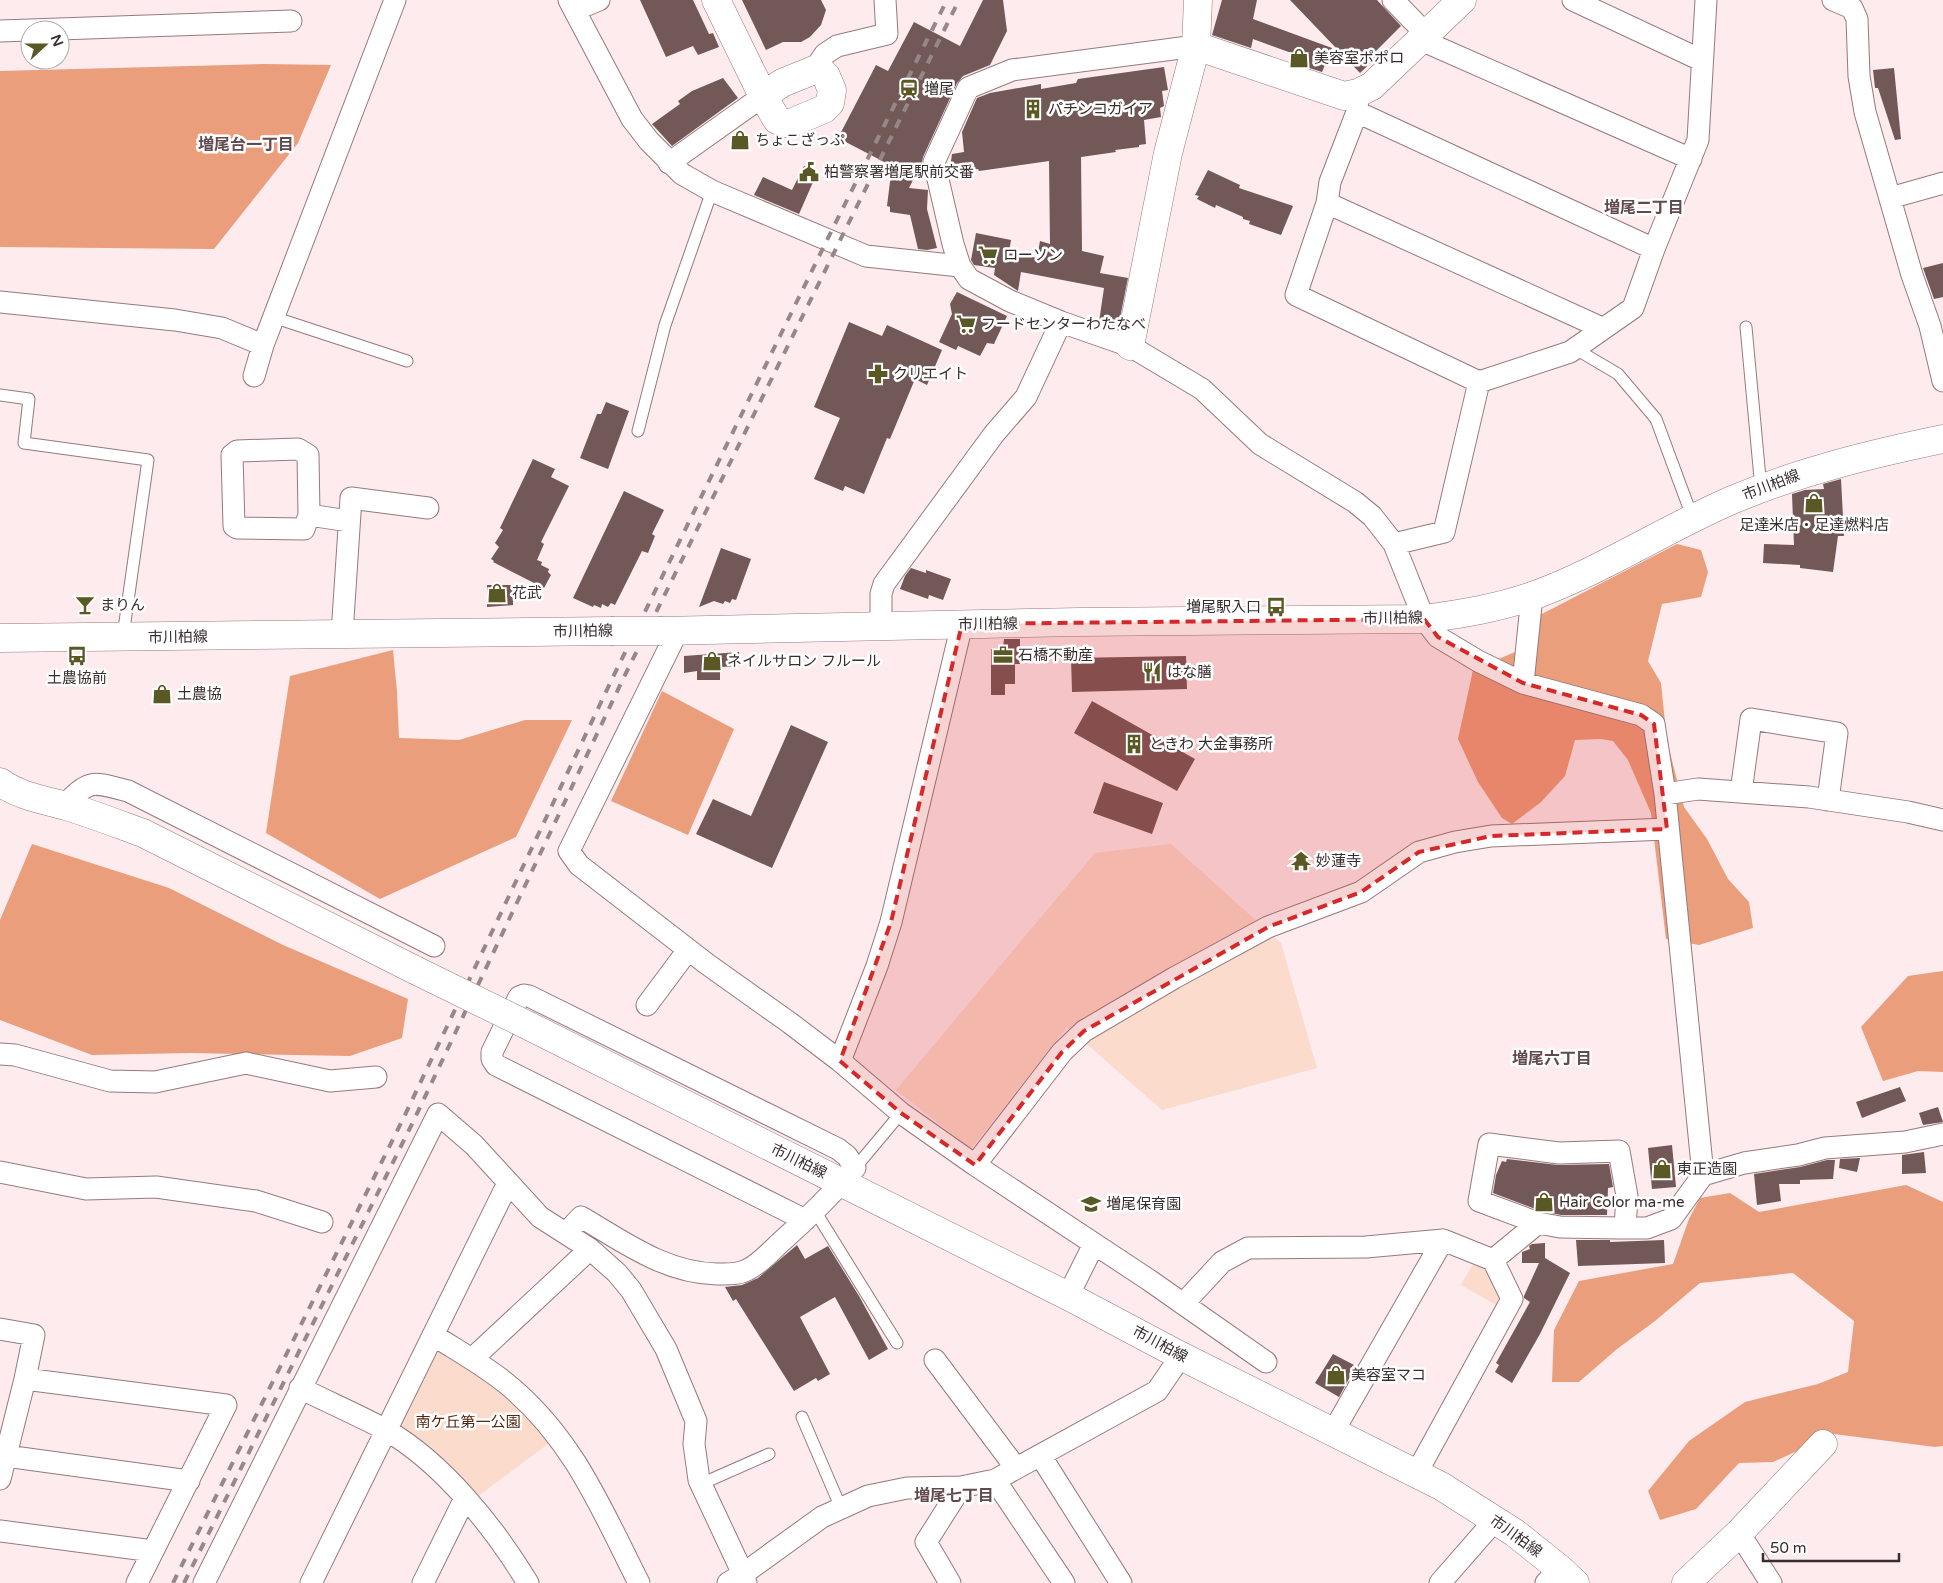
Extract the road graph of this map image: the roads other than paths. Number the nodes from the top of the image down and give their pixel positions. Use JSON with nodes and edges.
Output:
{"nodes":[{"id":1,"x":395,"y":0,"type":"edge"},
{"id":2,"x":599,"y":0,"type":"edge"},
{"id":3,"x":716,"y":0,"type":"edge"},
{"id":4,"x":885,"y":0,"type":"edge"},
{"id":5,"x":1198,"y":0,"type":"edge"},
{"id":6,"x":1393,"y":0,"type":"edge"},
{"id":7,"x":1462,"y":0,"type":"edge"},
{"id":8,"x":1573,"y":0,"type":"edge"},
{"id":9,"x":1706,"y":0,"type":"edge"},
{"id":10,"x":1845,"y":3,"type":"edge"},
{"id":11,"x":572,"y":5,"type":"edge"},
{"id":12,"x":291,"y":21,"type":"dead end"},
{"id":13,"x":0,"y":30,"type":"edge"},
{"id":14,"x":1424,"y":37,"type":"junction"},
{"id":15,"x":1196,"y":46,"type":"junction"},
{"id":16,"x":1702,"y":60,"type":"junction"},
{"id":17,"x":814,"y":70,"type":"junction"},
{"id":18,"x":762,"y":96,"type":"junction"},
{"id":19,"x":1357,"y":103,"type":"junction"},
{"id":20,"x":1691,"y":159,"type":"junction"},
{"id":21,"x":669,"y":163,"type":"junction"},
{"id":22,"x":1943,"y":183,"type":"edge"},
{"id":23,"x":712,"y":191,"type":"junction"},
{"id":24,"x":1890,"y":198,"type":"junction"},
{"id":25,"x":1328,"y":203,"type":"junction"},
{"id":26,"x":1654,"y":249,"type":"junction"},
{"id":27,"x":960,"y":266,"type":"junction"},
{"id":28,"x":0,"y":302,"type":"edge"},
{"id":29,"x":273,"y":317,"type":"junction"},
{"id":30,"x":1061,"y":322,"type":"junction"},
{"id":31,"x":1746,"y":327,"type":"dead end"},
{"id":32,"x":1602,"y":328,"type":"junction"},
{"id":33,"x":262,"y":345,"type":"junction"},
{"id":34,"x":1130,"y":346,"type":"junction"},
{"id":35,"x":1574,"y":348,"type":"junction"},
{"id":36,"x":1940,"y":348,"type":"edge"},
{"id":37,"x":407,"y":361,"type":"dead end"},
{"id":38,"x":254,"y":376,"type":"dead end"},
{"id":39,"x":1943,"y":381,"type":"edge"},
{"id":40,"x":1478,"y":382,"type":"junction"},
{"id":41,"x":0,"y":395,"type":"edge"},
{"id":42,"x":638,"y":431,"type":"dead end"},
{"id":43,"x":1943,"y":439,"type":"edge"},
{"id":44,"x":1761,"y":489,"type":"junction"},
{"id":45,"x":428,"y":508,"type":"dead end"},
{"id":46,"x":309,"y":515,"type":"junction"},
{"id":47,"x":1693,"y":519,"type":"junction"},
{"id":48,"x":350,"y":522,"type":"junction"},
{"id":49,"x":1394,"y":544,"type":"junction"},
{"id":50,"x":1532,"y":596,"type":"junction"},
{"id":51,"x":1424,"y":618,"type":"junction"},
{"id":52,"x":962,"y":624,"type":"junction"},
{"id":53,"x":882,"y":626,"type":"junction"},
{"id":54,"x":670,"y":630,"type":"junction"},
{"id":55,"x":342,"y":634,"type":"junction"},
{"id":56,"x":0,"y":638,"type":"edge"},
{"id":57,"x":123,"y":638,"type":"junction"},
{"id":58,"x":1523,"y":683,"type":"junction"},
{"id":59,"x":0,"y":782,"type":"edge"},
{"id":60,"x":1741,"y":792,"type":"junction"},
{"id":61,"x":1665,"y":794,"type":"junction"},
{"id":62,"x":1828,"y":800,"type":"junction"},
{"id":63,"x":64,"y":806,"type":"junction"},
{"id":64,"x":1943,"y":820,"type":"edge"},
{"id":65,"x":1667,"y":829,"type":"junction"},
{"id":66,"x":434,"y":946,"type":"dead end"},
{"id":67,"x":688,"y":950,"type":"junction"},
{"id":68,"x":647,"y":1005,"type":"dead end"},
{"id":69,"x":0,"y":1054,"type":"edge"},
{"id":70,"x":840,"y":1061,"type":"junction"},
{"id":71,"x":376,"y":1077,"type":"dead end"},
{"id":72,"x":901,"y":1113,"type":"junction"},
{"id":73,"x":1943,"y":1134,"type":"edge"},
{"id":74,"x":975,"y":1165,"type":"junction"},
{"id":75,"x":0,"y":1172,"type":"edge"},
{"id":76,"x":849,"y":1175,"type":"junction"},
{"id":77,"x":1702,"y":1175,"type":"junction"},
{"id":78,"x":508,"y":1184,"type":"junction"},
{"id":79,"x":810,"y":1216,"type":"junction"},
{"id":80,"x":322,"y":1222,"type":"dead end"},
{"id":81,"x":1538,"y":1223,"type":"junction"},
{"id":82,"x":1625,"y":1228,"type":"junction"},
{"id":83,"x":566,"y":1233,"type":"junction"},
{"id":84,"x":1443,"y":1240,"type":"junction"},
{"id":85,"x":1094,"y":1244,"type":"junction"},
{"id":86,"x":590,"y":1249,"type":"junction"},
{"id":87,"x":1493,"y":1260,"type":"junction"},
{"id":88,"x":1068,"y":1296,"type":"junction"},
{"id":89,"x":1183,"y":1304,"type":"junction"},
{"id":90,"x":0,"y":1329,"type":"edge"},
{"id":91,"x":433,"y":1335,"type":"junction"},
{"id":92,"x":897,"y":1343,"type":"dead end"},
{"id":93,"x":1181,"y":1356,"type":"junction"},
{"id":94,"x":472,"y":1360,"type":"junction"},
{"id":95,"x":935,"y":1360,"type":"dead end"},
{"id":96,"x":1266,"y":1362,"type":"dead end"},
{"id":97,"x":25,"y":1379,"type":"junction"},
{"id":98,"x":300,"y":1388,"type":"junction"},
{"id":99,"x":802,"y":1417,"type":"dead end"},
{"id":100,"x":387,"y":1431,"type":"junction"},
{"id":101,"x":1333,"y":1432,"type":"junction"},
{"id":102,"x":1823,"y":1444,"type":"dead end"},
{"id":103,"x":769,"y":1454,"type":"dead end"},
{"id":104,"x":1040,"y":1455,"type":"junction"},
{"id":105,"x":6,"y":1456,"type":"junction"},
{"id":106,"x":1016,"y":1468,"type":"junction"},
{"id":107,"x":1416,"y":1474,"type":"junction"},
{"id":108,"x":0,"y":1479,"type":"edge"},
{"id":109,"x":996,"y":1480,"type":"junction"},
{"id":110,"x":189,"y":1481,"type":"junction"},
{"id":111,"x":701,"y":1484,"type":"junction"},
{"id":112,"x":961,"y":1487,"type":"junction"},
{"id":113,"x":465,"y":1498,"type":"junction"},
{"id":114,"x":841,"y":1508,"type":"junction"},
{"id":115,"x":1494,"y":1520,"type":"junction"},
{"id":116,"x":0,"y":1531,"type":"edge"},
{"id":117,"x":1739,"y":1533,"type":"junction"},
{"id":118,"x":152,"y":1551,"type":"junction"},
{"id":119,"x":1560,"y":1578,"type":"edge"},
{"id":120,"x":739,"y":1580,"type":"edge"},
{"id":121,"x":948,"y":1582,"type":"edge"},
{"id":122,"x":137,"y":1583,"type":"edge"},
{"id":123,"x":204,"y":1583,"type":"edge"},
{"id":124,"x":311,"y":1583,"type":"edge"},
{"id":125,"x":423,"y":1583,"type":"edge"},
{"id":126,"x":528,"y":1583,"type":"edge"},
{"id":127,"x":639,"y":1583,"type":"edge"},
{"id":128,"x":1064,"y":1583,"type":"edge"},
{"id":129,"x":1121,"y":1583,"type":"edge"},
{"id":130,"x":1440,"y":1583,"type":"edge"},
{"id":131,"x":1686,"y":1583,"type":"edge"},
{"id":132,"x":1771,"y":1583,"type":"edge"}],
"edges":[{"from":1,"to":29,"type":"street"},
{"from":2,"to":11,"type":"street"},
{"from":3,"to":18,"type":"main road"},
{"from":4,"to":17,"type":"street"},
{"from":5,"to":15,"type":"main road"},
{"from":6,"to":14,"type":"street"},
{"from":7,"to":14,"type":"main road"},
{"from":8,"to":16,"type":"street"},
{"from":9,"to":16,"type":"street"},
{"from":10,"to":24,"type":"street"},
{"from":11,"to":21,"type":"street"},
{"from":12,"to":13,"type":"street"},
{"from":14,"to":19,"type":"main road"},
{"from":14,"to":20,"type":"street"},
{"from":15,"to":19,"type":"main road"},
{"from":15,"to":27,"type":"street"},
{"from":15,"to":34,"type":"main road"},
{"from":16,"to":20,"type":"street"},
{"from":17,"to":18,"type":"main road"},
{"from":17,"to":18,"type":"main road"},
{"from":18,"to":21,"type":"street"},
{"from":19,"to":25,"type":"street"},
{"from":19,"to":26,"type":"street"},
{"from":20,"to":26,"type":"street"},
{"from":21,"to":23,"type":"street"},
{"from":22,"to":24,"type":"street"},
{"from":23,"to":27,"type":"street"},
{"from":23,"to":42,"type":"lane"},
{"from":24,"to":36,"type":"street"},
{"from":25,"to":32,"type":"street"},
{"from":25,"to":40,"type":"street"},
{"from":26,"to":32,"type":"street"},
{"from":27,"to":30,"type":"street"},
{"from":28,"to":33,"type":"street"},
{"from":29,"to":33,"type":"street"},
{"from":29,"to":37,"type":"lane"},
{"from":30,"to":34,"type":"street"},
{"from":30,"to":53,"type":"street"},
{"from":31,"to":44,"type":"lane"},
{"from":32,"to":35,"type":"street"},
{"from":33,"to":38,"type":"street"},
{"from":34,"to":49,"type":"street"},
{"from":35,"to":40,"type":"street"},
{"from":35,"to":47,"type":"lane"},
{"from":36,"to":39,"type":"street"},
{"from":40,"to":49,"type":"street"},
{"from":41,"to":57,"type":"lane"},
{"from":43,"to":44,"type":"main road","name":"市川柏線"},
{"from":44,"to":47,"type":"main road","name":"市川柏線"},
{"from":45,"to":48,"type":"street"},
{"from":46,"to":46,"type":"street"},
{"from":46,"to":48,"type":"street"},
{"from":47,"to":50,"type":"main road","name":"市川柏線"},
{"from":48,"to":55,"type":"street"},
{"from":49,"to":51,"type":"street"},
{"from":50,"to":51,"type":"main road","name":"市川柏線"},
{"from":50,"to":58,"type":"street"},
{"from":51,"to":52,"type":"main road","name":"市川柏線"},
{"from":51,"to":58,"type":"street"},
{"from":52,"to":53,"type":"main road","name":"市川柏線"},
{"from":52,"to":70,"type":"street"},
{"from":53,"to":54,"type":"main road","name":"市川柏線"},
{"from":54,"to":55,"type":"main road","name":"市川柏線","bridge":true},
{"from":54,"to":67,"type":"street"},
{"from":55,"to":57,"type":"main road","name":"市川柏線"},
{"from":56,"to":57,"type":"main road","name":"市川柏線"},
{"from":58,"to":61,"type":"street"},
{"from":59,"to":63,"type":"main road","name":"市川柏線"},
{"from":60,"to":61,"type":"street"},
{"from":60,"to":62,"type":"street"},
{"from":60,"to":62,"type":"street"},
{"from":61,"to":65,"type":"street"},
{"from":62,"to":64,"type":"street"},
{"from":63,"to":66,"type":"street"},
{"from":63,"to":76,"type":"main road","name":"市川柏線","bridge":true},
{"from":65,"to":74,"type":"street"},
{"from":65,"to":77,"type":"street"},
{"from":67,"to":68,"type":"street"},
{"from":67,"to":70,"type":"street"},
{"from":69,"to":71,"type":"street"},
{"from":70,"to":72,"type":"street"},
{"from":72,"to":74,"type":"street"},
{"from":72,"to":76,"type":"lane"},
{"from":73,"to":77,"type":"street"},
{"from":74,"to":85,"type":"street"},
{"from":75,"to":80,"type":"street"},
{"from":76,"to":79,"type":"street"},
{"from":76,"to":79,"type":"street"},
{"from":76,"to":88,"type":"main road","name":"市川柏線"},
{"from":77,"to":82,"type":"street"},
{"from":78,"to":83,"type":"street"},
{"from":78,"to":91,"type":"street"},
{"from":78,"to":98,"type":"street"},
{"from":79,"to":83,"type":"street"},
{"from":79,"to":92,"type":"lane"},
{"from":81,"to":82,"type":"street"},
{"from":81,"to":82,"type":"street"},
{"from":81,"to":87,"type":"street"},
{"from":83,"to":86,"type":"street"},
{"from":84,"to":87,"type":"street"},
{"from":84,"to":89,"type":"street"},
{"from":84,"to":101,"type":"street"},
{"from":85,"to":88,"type":"street"},
{"from":85,"to":89,"type":"street"},
{"from":86,"to":94,"type":"street"},
{"from":86,"to":111,"type":"street"},
{"from":87,"to":107,"type":"street"},
{"from":88,"to":93,"type":"main road","name":"市川柏線"},
{"from":89,"to":96,"type":"street"},
{"from":90,"to":97,"type":"street"},
{"from":91,"to":94,"type":"street"},
{"from":91,"to":100,"type":"street"},
{"from":93,"to":101,"type":"main road","name":"市川柏線"},
{"from":93,"to":104,"type":"street"},
{"from":94,"to":127,"type":"street"},
{"from":95,"to":106,"type":"street"},
{"from":97,"to":105,"type":"street"},
{"from":97,"to":110,"type":"street"},
{"from":98,"to":100,"type":"street"},
{"from":98,"to":123,"type":"street"},
{"from":99,"to":114,"type":"lane"},
{"from":100,"to":113,"type":"street"},
{"from":100,"to":124,"type":"street"},
{"from":101,"to":107,"type":"main road","name":"市川柏線"},
{"from":102,"to":117,"type":"main road"},
{"from":103,"to":111,"type":"lane"},
{"from":104,"to":106,"type":"street"},
{"from":104,"to":129,"type":"street"},
{"from":105,"to":108,"type":"street"},
{"from":105,"to":110,"type":"street"},
{"from":106,"to":109,"type":"street"},
{"from":107,"to":115,"type":"main road","name":"市川柏線"},
{"from":109,"to":112,"type":"street"},
{"from":109,"to":128,"type":"street"},
{"from":110,"to":118,"type":"street"},
{"from":111,"to":120,"type":"street"},
{"from":112,"to":114,"type":"street"},
{"from":112,"to":121,"type":"street"},
{"from":113,"to":125,"type":"street"},
{"from":113,"to":126,"type":"street"},
{"from":114,"to":120,"type":"street"},
{"from":115,"to":119,"type":"main road","name":"市川柏線"},
{"from":115,"to":130,"type":"street"},
{"from":116,"to":118,"type":"street"},
{"from":117,"to":131,"type":"main road"},
{"from":117,"to":132,"type":"street"},
{"from":118,"to":122,"type":"street"}]}
